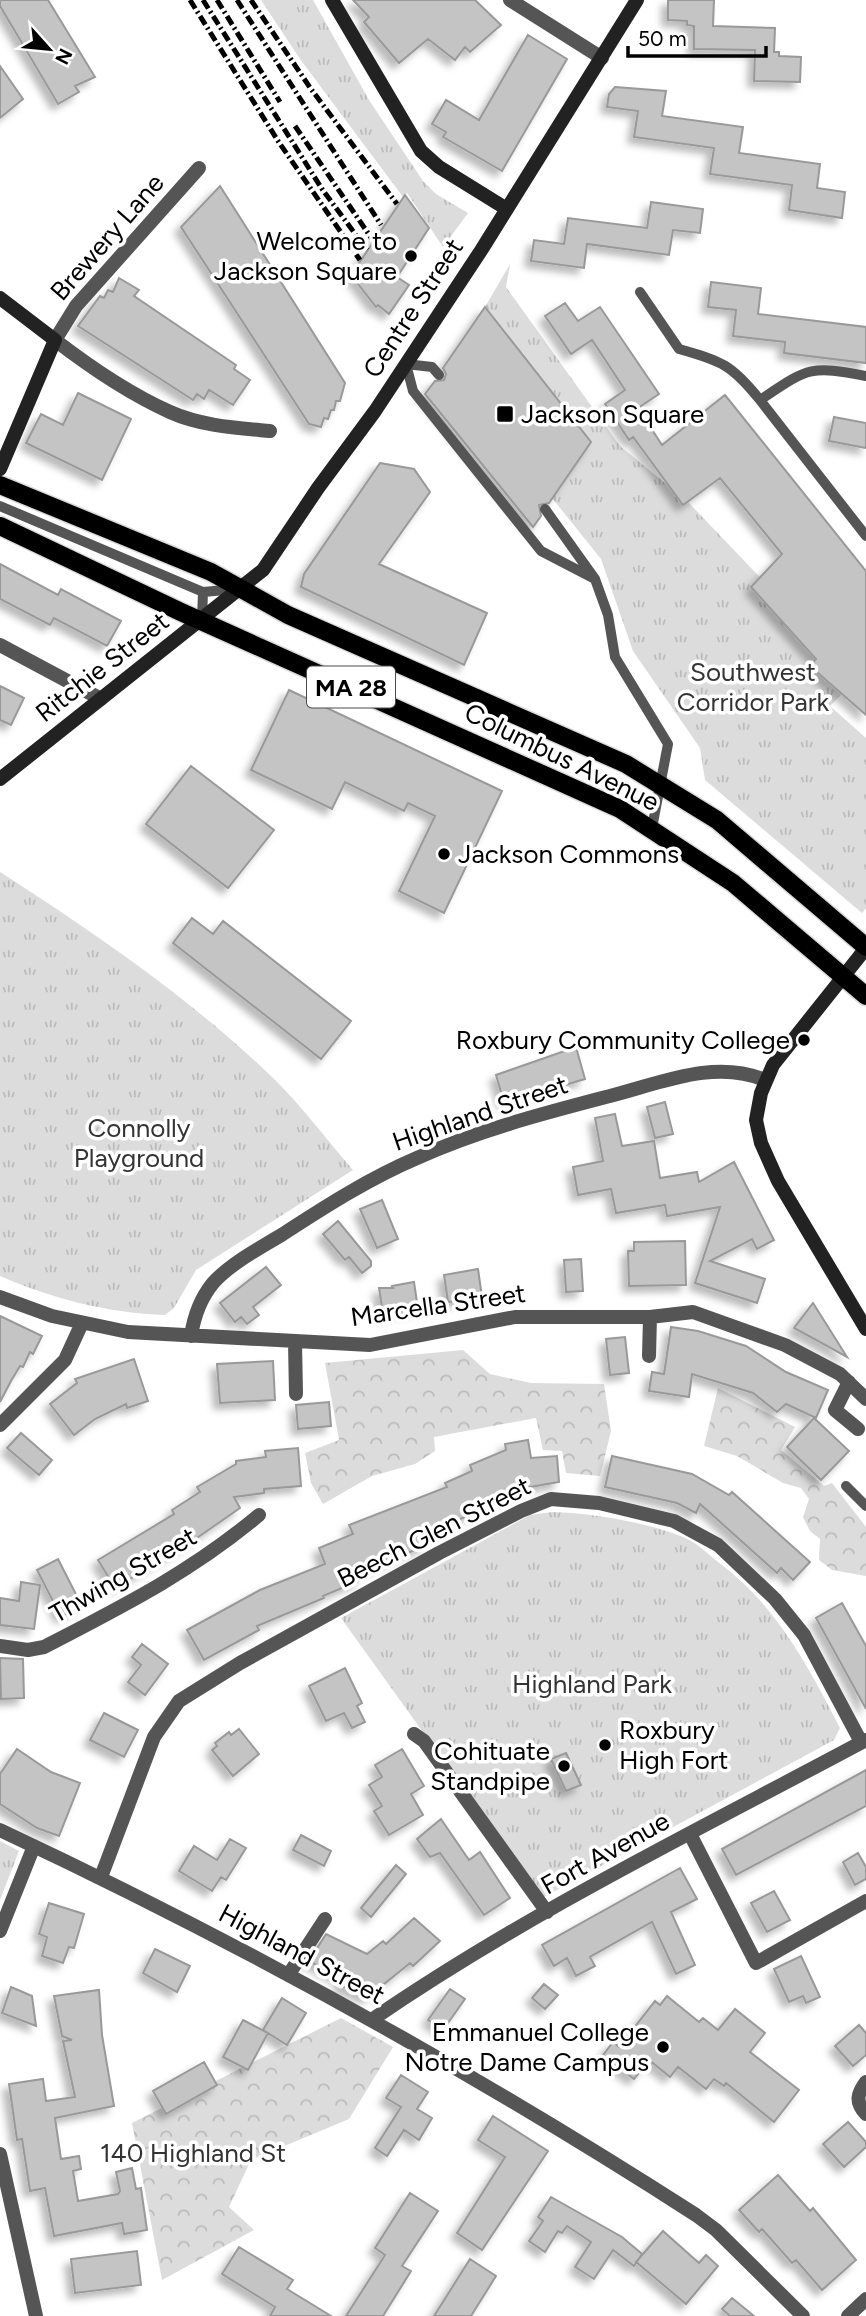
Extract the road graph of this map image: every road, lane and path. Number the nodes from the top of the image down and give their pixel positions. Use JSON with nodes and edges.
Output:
{"nodes":[{"id":1,"x":332,"y":0,"type":"edge"},
{"id":2,"x":510,"y":0,"type":"edge"},
{"id":3,"x":637,"y":0,"type":"edge"},
{"id":4,"x":601,"y":58,"type":"junction"},
{"id":5,"x":199,"y":168,"type":"dead end"},
{"id":6,"x":507,"y":209,"type":"junction"},
{"id":7,"x":640,"y":292,"type":"dead end"},
{"id":8,"x":0,"y":298,"type":"edge"},
{"id":9,"x":55,"y":340,"type":"junction"},
{"id":10,"x":406,"y":364,"type":"junction"},
{"id":11,"x":439,"y":375,"type":"dead end"},
{"id":12,"x":866,"y":376,"type":"edge"},
{"id":13,"x":761,"y":400,"type":"junction"},
{"id":14,"x":270,"y":431,"type":"dead end"},
{"id":15,"x":0,"y":469,"type":"edge"},
{"id":16,"x":0,"y":485,"type":"edge"},
{"id":17,"x":0,"y":506,"type":"edge"},
{"id":18,"x":545,"y":509,"type":"dead end"},
{"id":19,"x":0,"y":526,"type":"edge"},
{"id":20,"x":866,"y":536,"type":"edge"},
{"id":21,"x":595,"y":579,"type":"junction"},
{"id":22,"x":242,"y":589,"type":"junction"},
{"id":23,"x":203,"y":592,"type":"junction"},
{"id":24,"x":202,"y":620,"type":"junction"},
{"id":25,"x":0,"y":645,"type":"edge"},
{"id":26,"x":101,"y":699,"type":"junction"},
{"id":27,"x":0,"y":779,"type":"edge"},
{"id":28,"x":662,"y":783,"type":"junction"},
{"id":29,"x":652,"y":828,"type":"junction"},
{"id":30,"x":866,"y":947,"type":"edge"},
{"id":31,"x":843,"y":976,"type":"junction"},
{"id":32,"x":866,"y":996,"type":"edge"},
{"id":33,"x":765,"y":1080,"type":"junction"},
{"id":34,"x":0,"y":1297,"type":"edge"},
{"id":35,"x":650,"y":1317,"type":"junction"},
{"id":36,"x":82,"y":1324,"type":"junction"},
{"id":37,"x":865,"y":1325,"type":"edge"},
{"id":38,"x":191,"y":1336,"type":"junction"},
{"id":39,"x":295,"y":1343,"type":"junction"},
{"id":40,"x":649,"y":1356,"type":"dead end"},
{"id":41,"x":849,"y":1381,"type":"junction"},
{"id":42,"x":296,"y":1394,"type":"dead end"},
{"id":43,"x":866,"y":1399,"type":"edge"},
{"id":44,"x":0,"y":1425,"type":"edge"},
{"id":45,"x":858,"y":1429,"type":"dead end"},
{"id":46,"x":846,"y":1486,"type":"dead end"},
{"id":47,"x":866,"y":1506,"type":"edge"},
{"id":48,"x":260,"y":1515,"type":"dead end"},
{"id":49,"x":0,"y":1646,"type":"edge"},
{"id":50,"x":414,"y":1734,"type":"dead end"},
{"id":51,"x":864,"y":1741,"type":"edge"},
{"id":52,"x":0,"y":1830,"type":"edge"},
{"id":53,"x":690,"y":1834,"type":"junction"},
{"id":54,"x":33,"y":1846,"type":"junction"},
{"id":55,"x":101,"y":1878,"type":"junction"},
{"id":56,"x":866,"y":1901,"type":"edge"},
{"id":57,"x":547,"y":1912,"type":"junction"},
{"id":58,"x":324,"y":1919,"type":"dead end"},
{"id":59,"x":0,"y":1931,"type":"edge"},
{"id":60,"x":289,"y":1974,"type":"junction"},
{"id":61,"x":373,"y":2019,"type":"junction"},
{"id":62,"x":866,"y":2082,"type":"edge"},
{"id":63,"x":866,"y":2114,"type":"edge"},
{"id":64,"x":0,"y":2154,"type":"edge"},
{"id":65,"x":866,"y":2300,"type":"edge"},
{"id":66,"x":36,"y":2316,"type":"edge"},
{"id":67,"x":803,"y":2316,"type":"edge"},
{"id":68,"x":848,"y":2316,"type":"edge"}],
"edges":[{"from":1,"to":6,"type":"main road"},
{"from":2,"to":4,"type":"street"},
{"from":3,"to":4,"type":"main road","name":"Centre Street"},
{"from":4,"to":6,"type":"main road","name":"Centre Street"},
{"from":5,"to":9,"type":"street","name":"Brewery Lane"},
{"from":6,"to":10,"type":"main road","name":"Centre Street"},
{"from":7,"to":13,"type":"lane"},
{"from":8,"to":9,"type":"main road"},
{"from":9,"to":14,"type":"street"},
{"from":9,"to":15,"type":"main road"},
{"from":10,"to":11,"type":"lane"},
{"from":10,"to":21,"type":"lane"},
{"from":10,"to":22,"type":"main road","name":"Centre Street"},
{"from":12,"to":13,"type":"lane"},
{"from":13,"to":20,"type":"lane"},
{"from":16,"to":22,"type":"main road","name":"Columbus Avenue","number":"MA 28"},
{"from":17,"to":23,"type":"lane"},
{"from":18,"to":21,"type":"lane"},
{"from":19,"to":24,"type":"main road","name":"Columbus Avenue","number":"MA 28"},
{"from":21,"to":28,"type":"lane"},
{"from":22,"to":23,"type":"lane"},
{"from":22,"to":24,"type":"main road","name":"Centre Street"},
{"from":22,"to":28,"type":"main road","name":"Columbus Avenue","number":"MA 28"},
{"from":23,"to":24,"type":"lane"},
{"from":24,"to":26,"type":"main road","name":"Ritchie Street"},
{"from":24,"to":29,"type":"main road","name":"Columbus Avenue","number":"MA 28"},
{"from":25,"to":26,"type":"street"},
{"from":26,"to":27,"type":"main road","name":"Ritchie Street"},
{"from":28,"to":29,"type":"lane"},
{"from":28,"to":30,"type":"main road","name":"Columbus Avenue","number":"MA 28"},
{"from":29,"to":31,"type":"main road","name":"Columbus Avenue","number":"MA 28"},
{"from":30,"to":31,"type":"main road"},
{"from":31,"to":32,"type":"main road","name":"Columbus Avenue","number":"MA 28"},
{"from":31,"to":33,"type":"main road"},
{"from":33,"to":37,"type":"main road"},
{"from":33,"to":38,"type":"street","name":"Highland Street"},
{"from":34,"to":36,"type":"street","name":"Marcella Street"},
{"from":35,"to":39,"type":"street","name":"Marcella Street"},
{"from":35,"to":40,"type":"street"},
{"from":35,"to":41,"type":"street","name":"Marcella Street"},
{"from":36,"to":38,"type":"street","name":"Marcella Street"},
{"from":36,"to":44,"type":"street"},
{"from":38,"to":39,"type":"street","name":"Marcella Street"},
{"from":39,"to":42,"type":"street"},
{"from":41,"to":43,"type":"street","name":"Marcella Street"},
{"from":41,"to":45,"type":"street"},
{"from":46,"to":47,"type":"lane"},
{"from":48,"to":49,"type":"street","name":"Thwing Street"},
{"from":50,"to":57,"type":"street"},
{"from":51,"to":53,"type":"street","name":"Fort Avenue"},
{"from":51,"to":55,"type":"street","name":"Beech Glen Street"},
{"from":52,"to":54,"type":"street","name":"Highland Street"},
{"from":53,"to":56,"type":"street"},
{"from":53,"to":57,"type":"street","name":"Fort Avenue"},
{"from":54,"to":55,"type":"street","name":"Highland Street"},
{"from":54,"to":59,"type":"street"},
{"from":55,"to":60,"type":"street","name":"Highland Street"},
{"from":57,"to":61,"type":"street","name":"Fort Avenue"},
{"from":58,"to":60,"type":"street"},
{"from":60,"to":61,"type":"street","name":"Highland Street"},
{"from":61,"to":67,"type":"street","name":"Highland Street"},
{"from":62,"to":63,"type":"street"},
{"from":64,"to":66,"type":"street"},
{"from":65,"to":68,"type":"street"}]}
